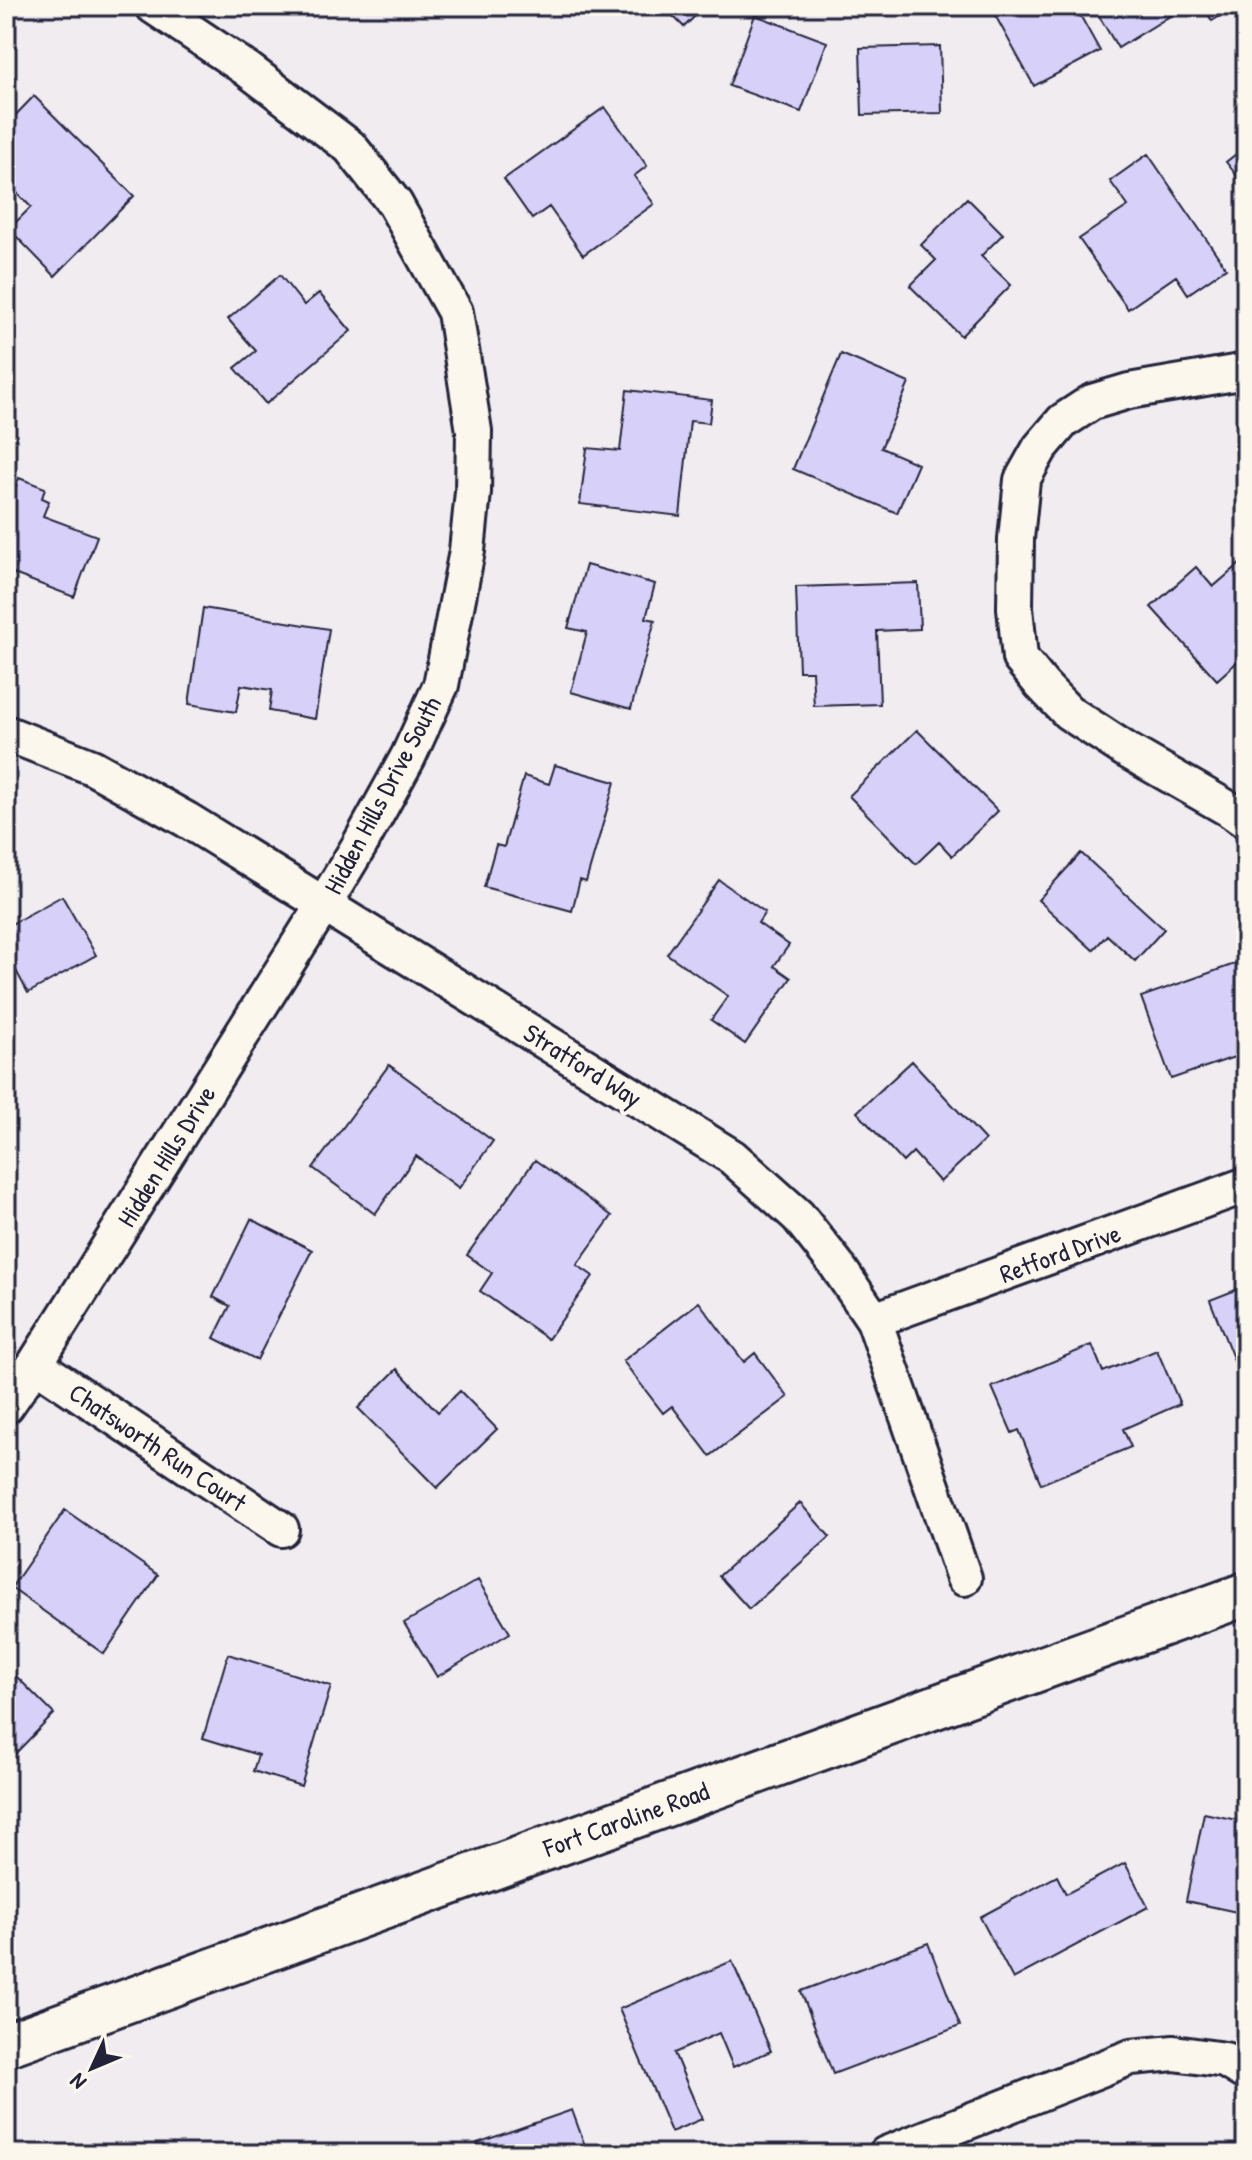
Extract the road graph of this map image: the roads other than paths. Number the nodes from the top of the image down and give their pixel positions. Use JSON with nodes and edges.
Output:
{"nodes":[{"id":1,"x":153,"y":6,"type":"edge"},
{"id":2,"x":1246,"y":371,"type":"edge"},
{"id":3,"x":6,"y":733,"type":"edge"},
{"id":4,"x":1246,"y":821,"type":"edge"},
{"id":5,"x":324,"y":904,"type":"junction"},
{"id":6,"x":1246,"y":1185,"type":"edge"},
{"id":7,"x":874,"y":1320,"type":"junction"},
{"id":8,"x":35,"y":1364,"type":"junction"},
{"id":9,"x":6,"y":1406,"type":"edge"},
{"id":10,"x":281,"y":1529,"type":"dead end"},
{"id":11,"x":964,"y":1578,"type":"dead end"},
{"id":12,"x":1246,"y":1594,"type":"edge"},
{"id":13,"x":6,"y":2045,"type":"edge"},
{"id":14,"x":1246,"y":2073,"type":"edge"},
{"id":15,"x":886,"y":2154,"type":"edge"}],
"edges":[{"from":1,"to":5,"type":"street","name":"Hidden Hills Drive South"},
{"from":2,"to":4,"type":"street"},
{"from":3,"to":5,"type":"street","name":"Stratford Way"},
{"from":5,"to":7,"type":"street","name":"Stratford Way"},
{"from":5,"to":8,"type":"street","name":"Hidden Hills Drive"},
{"from":6,"to":7,"type":"street","name":"Retford Drive"},
{"from":7,"to":11,"type":"street","name":"Stratford Way"},
{"from":8,"to":9,"type":"street","name":"Hidden Hills Drive"},
{"from":8,"to":10,"type":"street","name":"Chatsworth Run Court"},
{"from":12,"to":13,"type":"street","name":"Fort Caroline Road"},
{"from":14,"to":15,"type":"street"}]}
